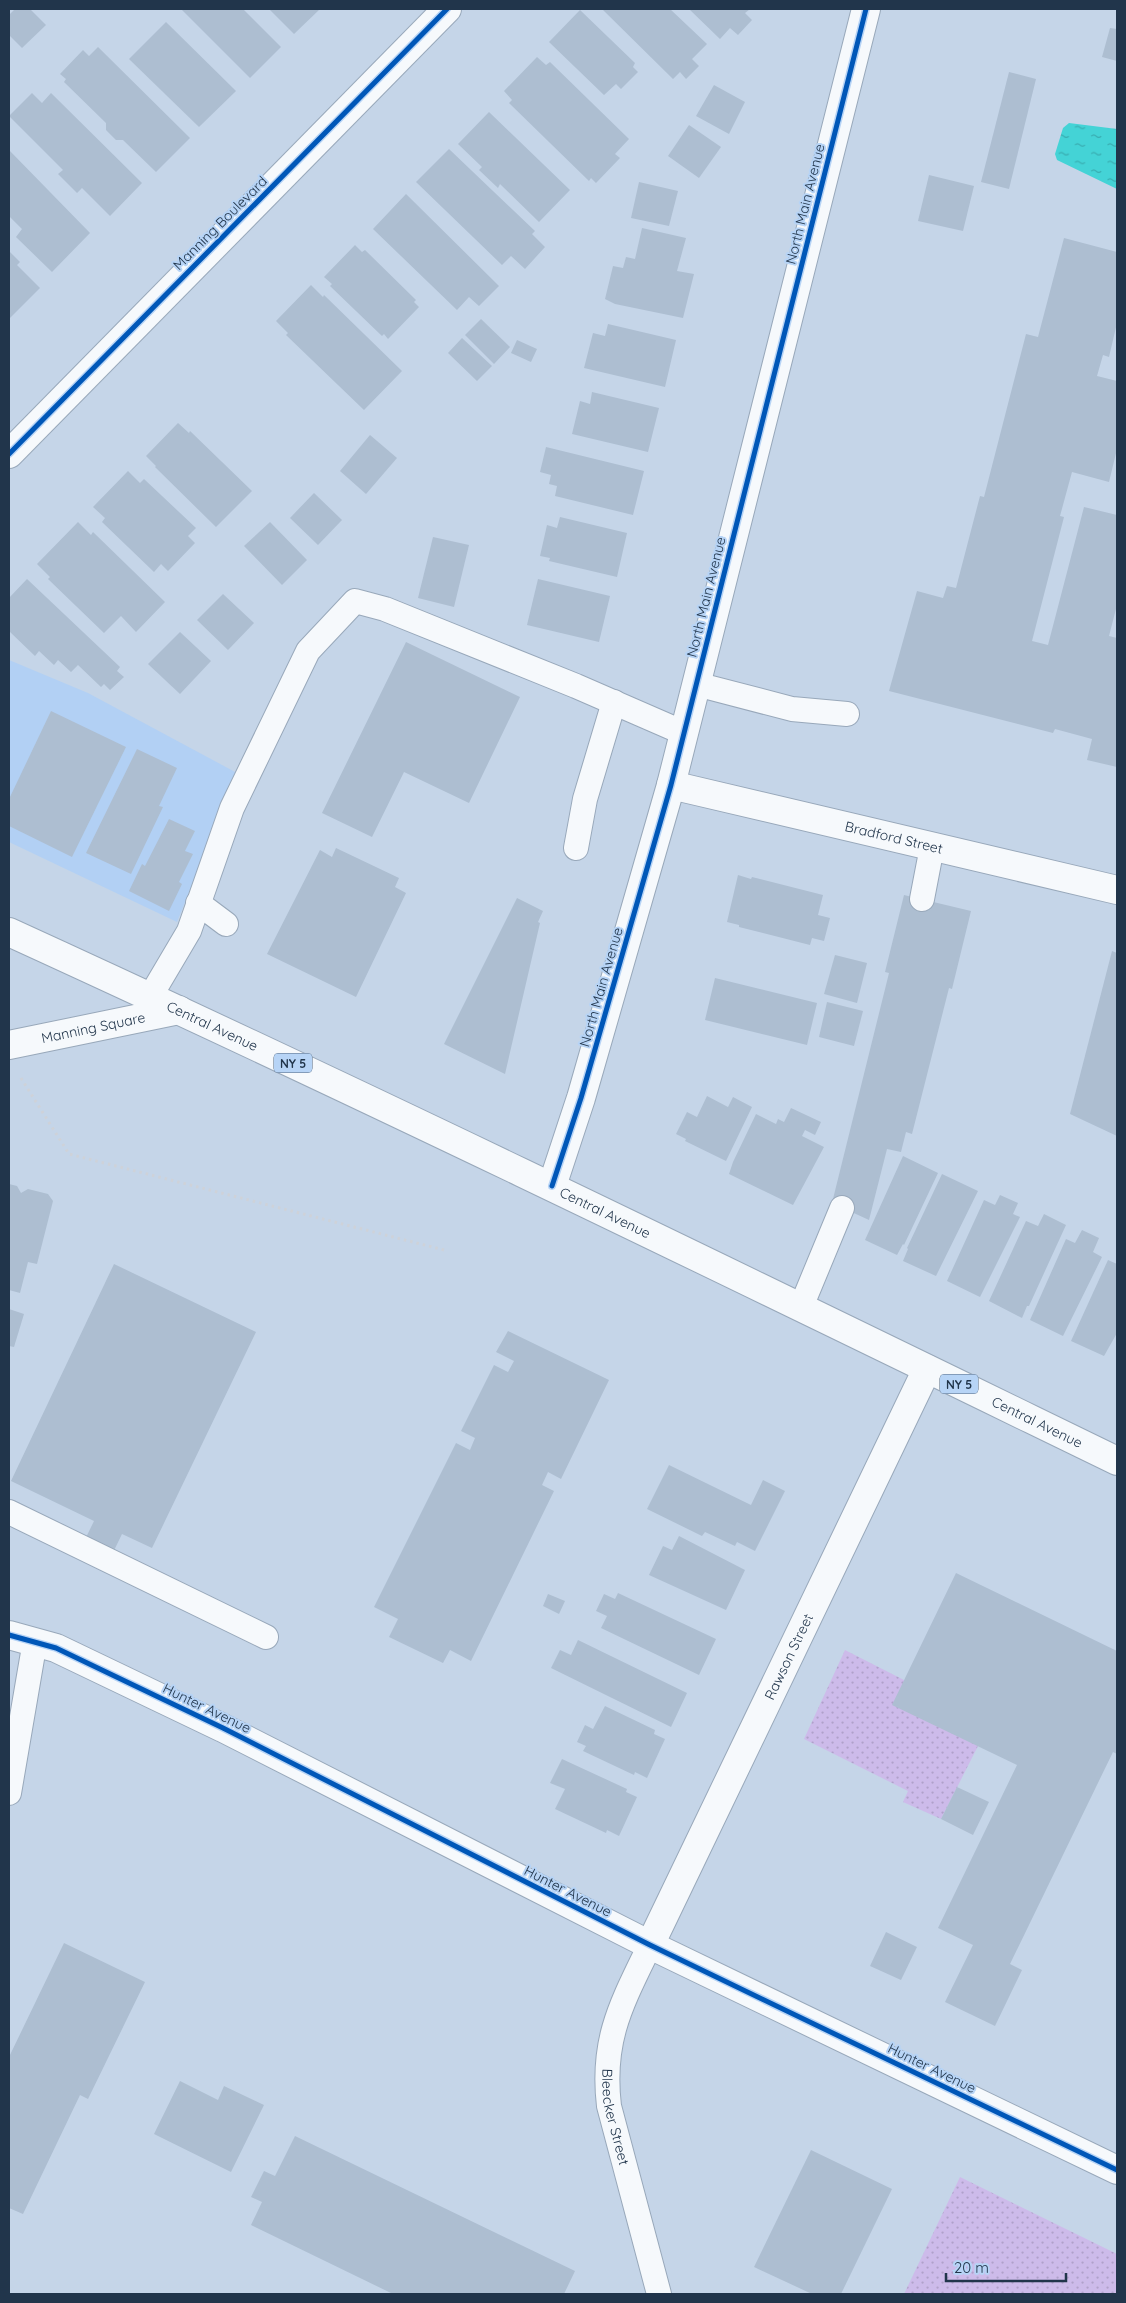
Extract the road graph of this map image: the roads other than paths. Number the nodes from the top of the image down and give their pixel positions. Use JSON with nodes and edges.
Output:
{"nodes":[{"id":1,"x":447,"y":9,"type":"edge"},
{"id":2,"x":866,"y":9,"type":"edge"},
{"id":3,"x":9,"y":454,"type":"edge"},
{"id":4,"x":696,"y":684,"type":"junction"},
{"id":5,"x":614,"y":702,"type":"junction"},
{"id":6,"x":847,"y":714,"type":"dead end"},
{"id":7,"x":684,"y":733,"type":"junction"},
{"id":8,"x":671,"y":786,"type":"junction"},
{"id":9,"x":932,"y":847,"type":"junction"},
{"id":10,"x":576,"y":848,"type":"dead end"},
{"id":11,"x":1117,"y":890,"type":"edge"},
{"id":12,"x":922,"y":899,"type":"dead end"},
{"id":13,"x":198,"y":903,"type":"junction"},
{"id":14,"x":226,"y":924,"type":"dead end"},
{"id":15,"x":9,"y":932,"type":"edge"},
{"id":16,"x":150,"y":997,"type":"junction"},
{"id":17,"x":179,"y":1010,"type":"junction"},
{"id":18,"x":9,"y":1045,"type":"edge"},
{"id":19,"x":552,"y":1186,"type":"junction"},
{"id":20,"x":842,"y":1208,"type":"dead end"},
{"id":21,"x":801,"y":1307,"type":"junction"},
{"id":22,"x":927,"y":1368,"type":"junction"},
{"id":23,"x":1117,"y":1461,"type":"edge"},
{"id":24,"x":9,"y":1512,"type":"edge"},
{"id":25,"x":9,"y":1635,"type":"edge"},
{"id":26,"x":266,"y":1637,"type":"dead end"},
{"id":27,"x":35,"y":1641,"type":"junction"},
{"id":28,"x":9,"y":1793,"type":"edge"},
{"id":29,"x":650,"y":1944,"type":"junction"},
{"id":30,"x":1117,"y":2170,"type":"edge"},
{"id":31,"x":659,"y":2294,"type":"edge"}],
"edges":[{"from":1,"to":3,"type":"street","name":"Manning Boulevard"},
{"from":2,"to":4,"type":"street","name":"North Main Avenue"},
{"from":4,"to":6,"type":"lane"},
{"from":4,"to":7,"type":"street","name":"North Main Avenue"},
{"from":5,"to":7,"type":"lane"},
{"from":5,"to":10,"type":"lane"},
{"from":5,"to":13,"type":"lane"},
{"from":7,"to":8,"type":"street","name":"North Main Avenue"},
{"from":8,"to":9,"type":"street","name":"Bradford Street"},
{"from":8,"to":19,"type":"street","name":"North Main Avenue"},
{"from":9,"to":11,"type":"street","name":"Bradford Street"},
{"from":9,"to":12,"type":"lane"},
{"from":13,"to":14,"type":"lane"},
{"from":13,"to":16,"type":"lane"},
{"from":15,"to":16,"type":"street","name":"Central Avenue","number":"NY 5"},
{"from":16,"to":17,"type":"street","name":"Central Avenue","number":"NY 5"},
{"from":17,"to":18,"type":"street","name":"Manning Square"},
{"from":17,"to":19,"type":"street","name":"Central Avenue","number":"NY 5"},
{"from":19,"to":21,"type":"street","name":"Central Avenue","number":"NY 5"},
{"from":20,"to":21,"type":"lane"},
{"from":21,"to":22,"type":"street","name":"Central Avenue","number":"NY 5"},
{"from":22,"to":23,"type":"street","name":"Central Avenue","number":"NY 5"},
{"from":22,"to":29,"type":"street","name":"Rawson Street"},
{"from":24,"to":26,"type":"lane"},
{"from":25,"to":27,"type":"street","name":"Hunter Avenue"},
{"from":27,"to":28,"type":"lane"},
{"from":27,"to":29,"type":"street","name":"Hunter Avenue"},
{"from":29,"to":30,"type":"street","name":"Hunter Avenue"},
{"from":29,"to":31,"type":"lane","name":"Bleecker Street"}]}
